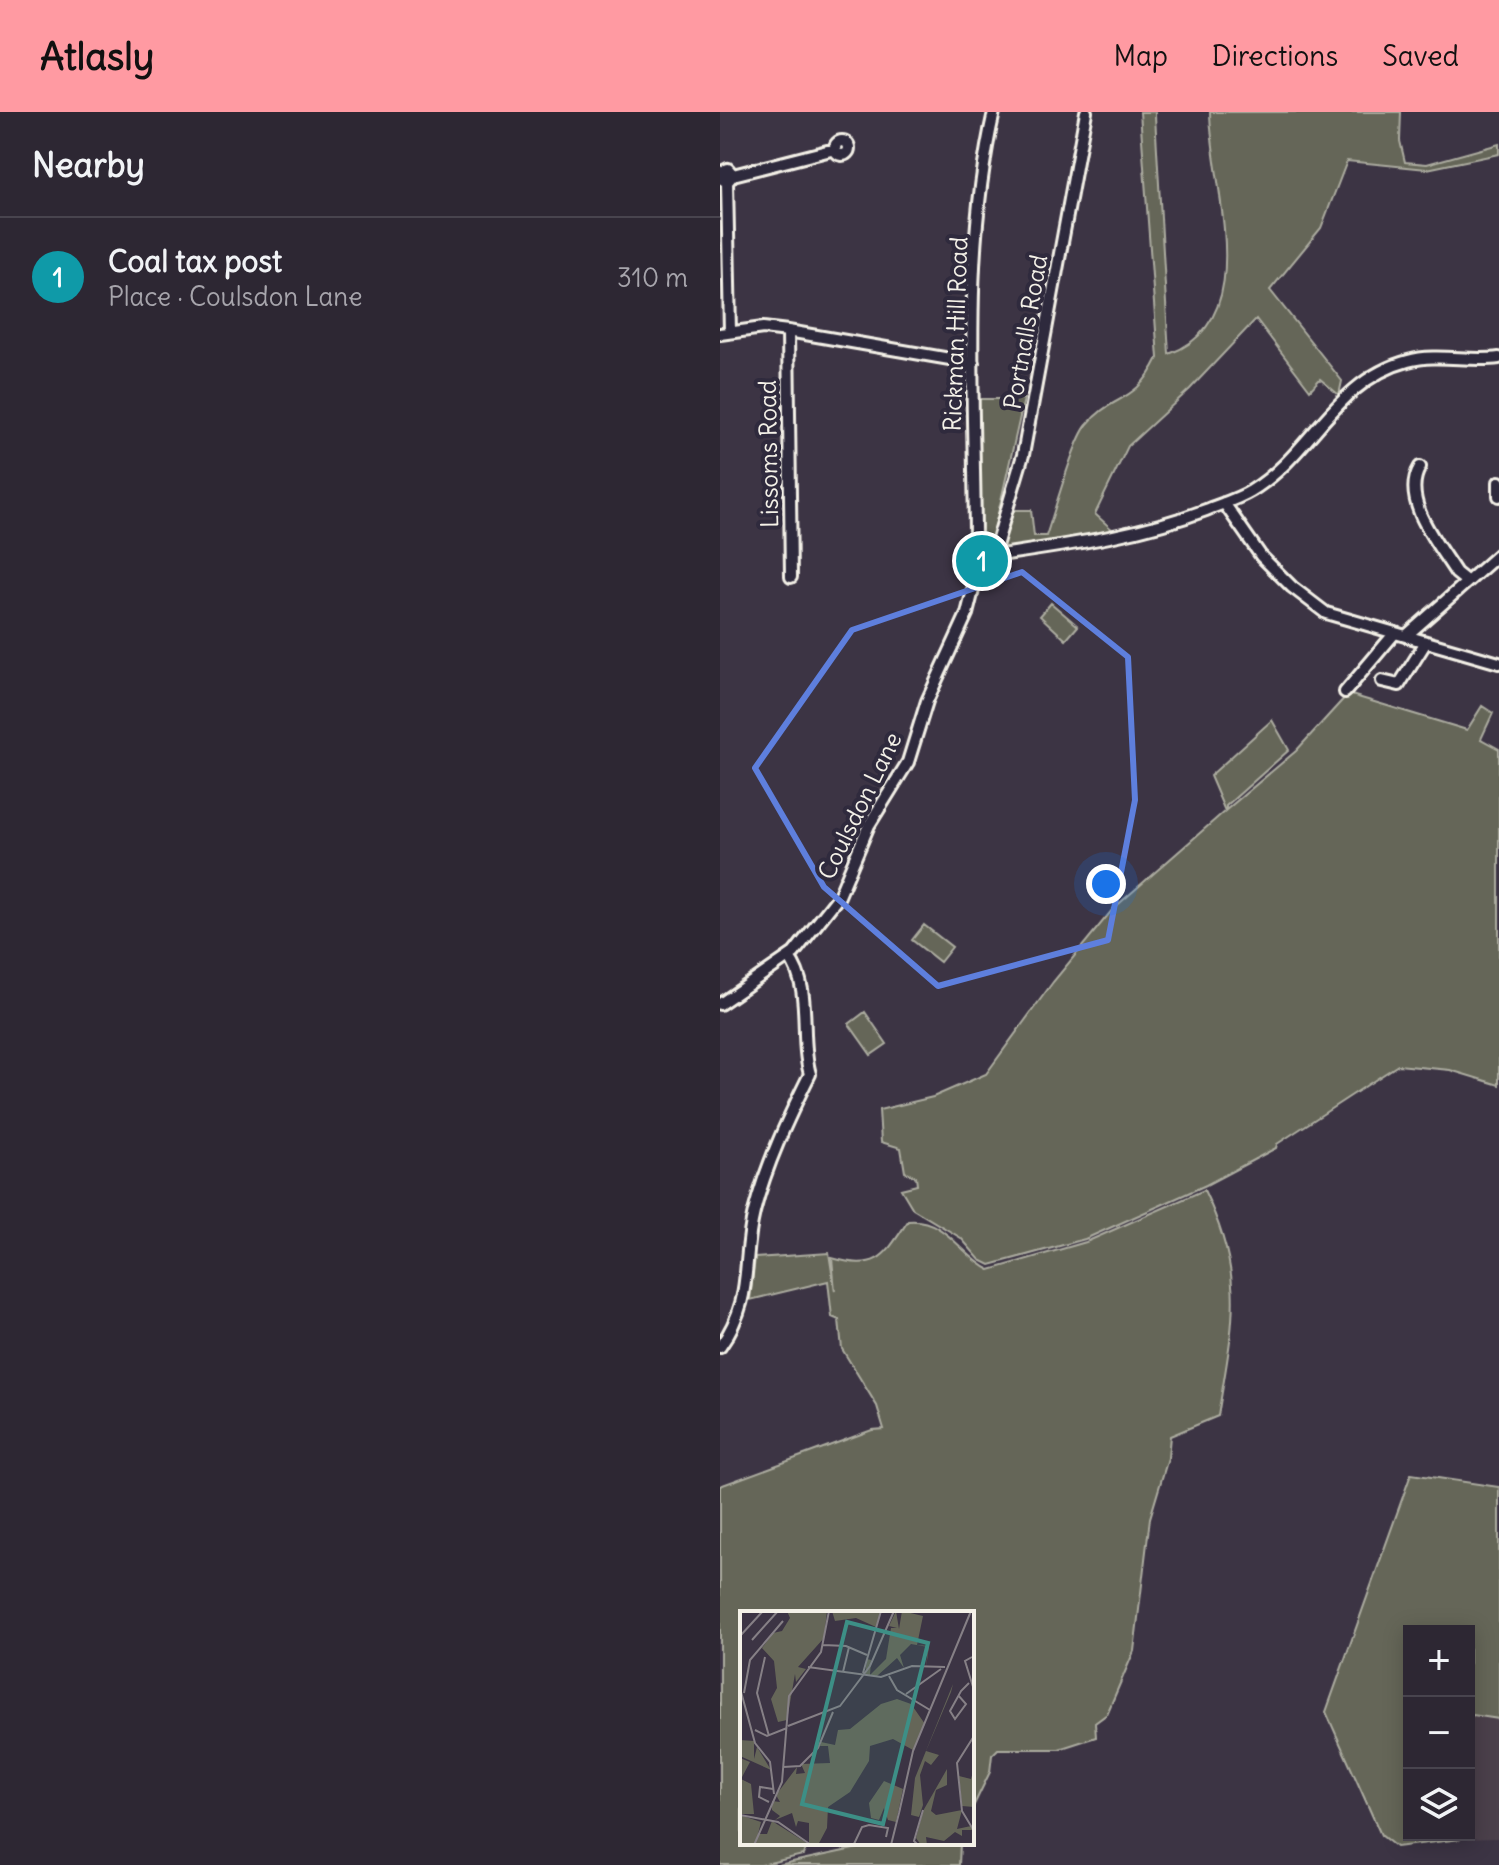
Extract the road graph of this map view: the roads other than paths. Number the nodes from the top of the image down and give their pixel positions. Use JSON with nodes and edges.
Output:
{"nodes":[{"id":1,"x":994,"y":112,"type":"edge"},
{"id":2,"x":1086,"y":112,"type":"edge"},
{"id":3,"x":835,"y":149,"type":"dead end"},
{"id":4,"x":725,"y":177,"type":"edge"},
{"id":5,"x":788,"y":331,"type":"junction"},
{"id":6,"x":725,"y":333,"type":"edge"},
{"id":7,"x":1499,"y":358,"type":"edge"},
{"id":8,"x":973,"y":363,"type":"junction"},
{"id":9,"x":1420,"y":467,"type":"dead end"},
{"id":10,"x":1497,"y":480,"type":"edge"},
{"id":11,"x":1499,"y":496,"type":"edge"},
{"id":12,"x":1224,"y":503,"type":"junction"},
{"id":13,"x":1499,"y":554,"type":"edge"},
{"id":14,"x":993,"y":556,"type":"junction"},
{"id":15,"x":975,"y":558,"type":"joint"},
{"id":16,"x":791,"y":577,"type":"dead end"},
{"id":17,"x":1466,"y":581,"type":"junction"},
{"id":18,"x":975,"y":582,"type":"junction"},
{"id":19,"x":1394,"y":634,"type":"junction"},
{"id":20,"x":1406,"y":636,"type":"junction"},
{"id":21,"x":1426,"y":642,"type":"junction"},
{"id":22,"x":1499,"y":663,"type":"edge"},
{"id":23,"x":1382,"y":681,"type":"dead end"},
{"id":24,"x":1345,"y":692,"type":"dead end"},
{"id":25,"x":789,"y":957,"type":"junction"},
{"id":26,"x":720,"y":1004,"type":"edge"},
{"id":27,"x":720,"y":1347,"type":"edge"}],
"edges":[{"from":1,"to":8,"type":"street","name":"Rickman Hill Road"},
{"from":2,"to":14,"type":"street","name":"Portnalls Road"},
{"from":3,"to":4,"type":"street"},
{"from":4,"to":6,"type":"street"},
{"from":5,"to":6,"type":"street"},
{"from":5,"to":8,"type":"street"},
{"from":5,"to":16,"type":"street","name":"Lissoms Road"},
{"from":7,"to":12,"type":"street"},
{"from":8,"to":15,"type":"street","name":"Rickman Hill Road"},
{"from":9,"to":17,"type":"street"},
{"from":10,"to":11,"type":"street"},
{"from":12,"to":14,"type":"street"},
{"from":12,"to":19,"type":"street"},
{"from":13,"to":17,"type":"street"},
{"from":14,"to":18,"type":"street","name":"Coulsdon Lane"},
{"from":15,"to":18,"type":"street","name":"Coulsdon Lane"},
{"from":17,"to":20,"type":"street"},
{"from":18,"to":25,"type":"street","name":"Coulsdon Lane"},
{"from":19,"to":20,"type":"street"},
{"from":19,"to":24,"type":"street"},
{"from":20,"to":21,"type":"street"},
{"from":21,"to":22,"type":"street"},
{"from":21,"to":23,"type":"street"},
{"from":25,"to":26,"type":"street","name":"Coulsdon Lane"},
{"from":25,"to":27,"type":"street"}]}
